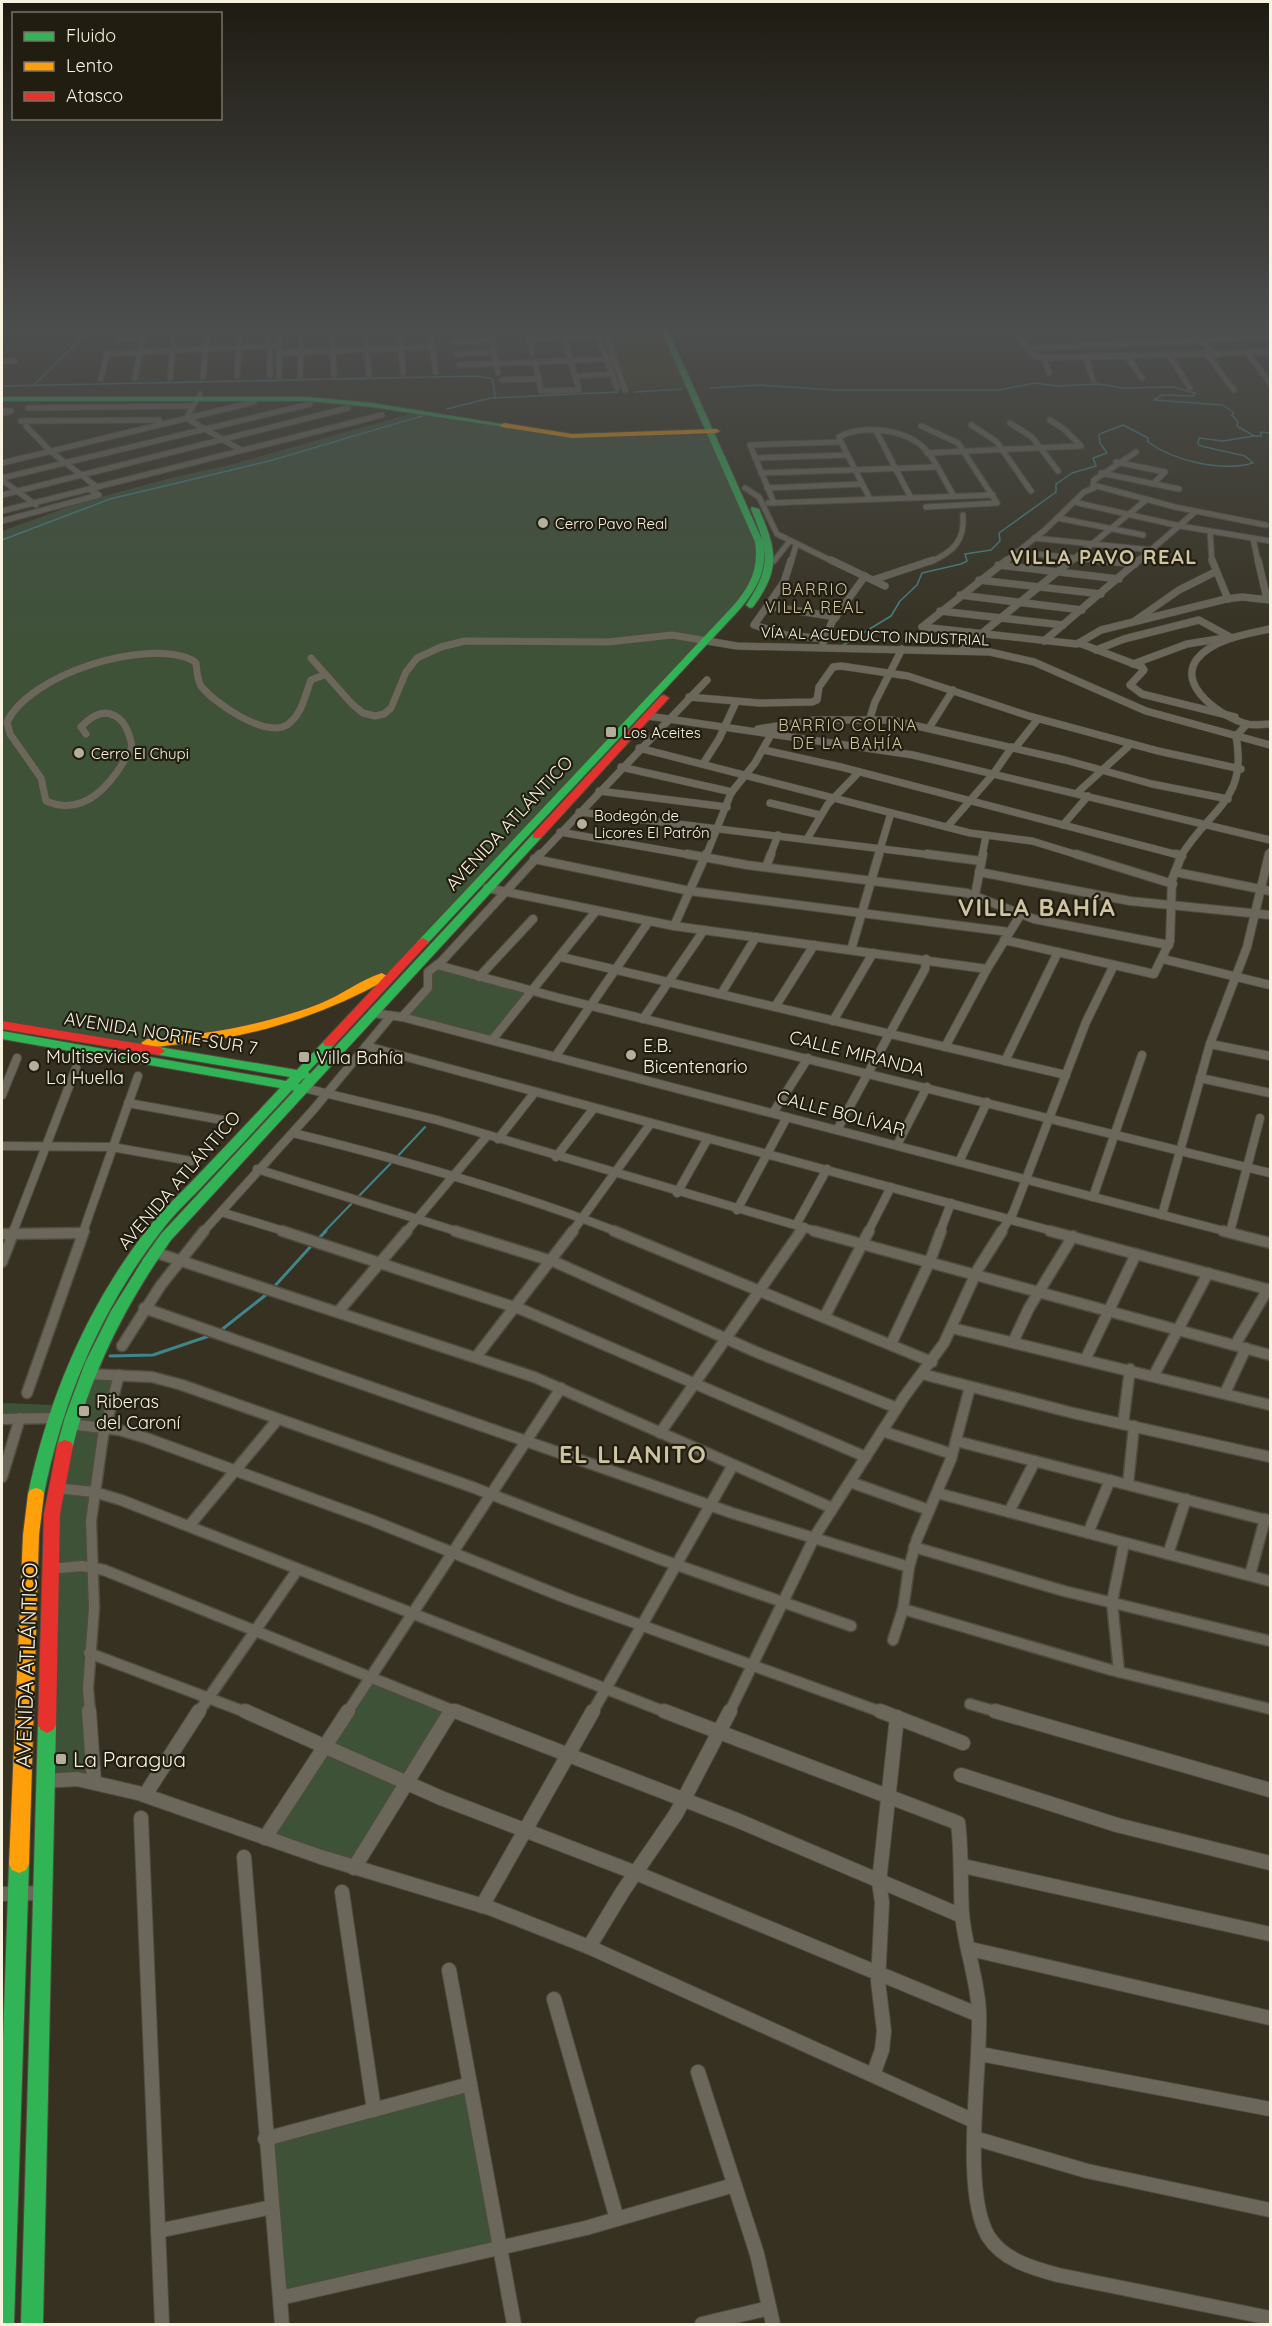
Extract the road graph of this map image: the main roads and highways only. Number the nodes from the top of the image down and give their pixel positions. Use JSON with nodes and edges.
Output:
{"nodes":[{"id":1,"x":712,"y":439,"type":"edge"},
{"id":2,"x":713,"y":439,"type":"edge"},
{"id":3,"x":710,"y":642,"type":"junction"},
{"id":4,"x":406,"y":960,"type":"junction"},
{"id":5,"x":2,"y":1025,"type":"edge"},
{"id":6,"x":2,"y":1035,"type":"edge"},
{"id":7,"x":110,"y":1043,"type":"junction"},
{"id":8,"x":299,"y":1074,"type":"junction"},
{"id":9,"x":315,"y":1077,"type":"junction"},
{"id":10,"x":250,"y":1078,"type":"junction"},
{"id":11,"x":289,"y":1085,"type":"junction"},
{"id":12,"x":304,"y":1088,"type":"junction"},
{"id":13,"x":262,"y":1114,"type":"junction"},
{"id":14,"x":3,"y":2325,"type":"edge"},
{"id":15,"x":32,"y":2325,"type":"edge"}],
"edges":[{"from":1,"to":3,"type":"main road","name":"AVENIDA ATLÁNTICO"},
{"from":2,"to":3,"type":"main road","name":"AVENIDA ATLÁNTICO"},
{"from":3,"to":4,"type":"main road","name":"AVENIDA ATLÁNTICO"},
{"from":3,"to":9,"type":"main road","name":"AVENIDA ATLÁNTICO"},
{"from":4,"to":7,"type":"main road"},
{"from":4,"to":8,"type":"main road","name":"AVENIDA ATLÁNTICO"},
{"from":5,"to":7,"type":"main road","name":"AVENIDA NORTE-SUR 7"},
{"from":6,"to":10,"type":"main road","name":"AVENIDA NORTE-SUR 7"},
{"from":7,"to":8,"type":"main road","name":"AVENIDA NORTE-SUR 7"},
{"from":8,"to":9,"type":"main road","name":"AVENIDA NORTE-SUR 7"},
{"from":8,"to":11,"type":"main road","name":"AVENIDA ATLÁNTICO"},
{"from":9,"to":12,"type":"main road","name":"AVENIDA ATLÁNTICO"},
{"from":10,"to":11,"type":"main road","name":"AVENIDA NORTE-SUR 7"},
{"from":10,"to":13,"type":"main road"},
{"from":11,"to":12,"type":"main road","name":"AVENIDA NORTE-SUR 7"},
{"from":11,"to":13,"type":"main road","name":"AVENIDA ATLÁNTICO"},
{"from":12,"to":15,"type":"main road","name":"AVENIDA ATLÁNTICO"},
{"from":13,"to":14,"type":"main road","name":"AVENIDA ATLÁNTICO"}]}
